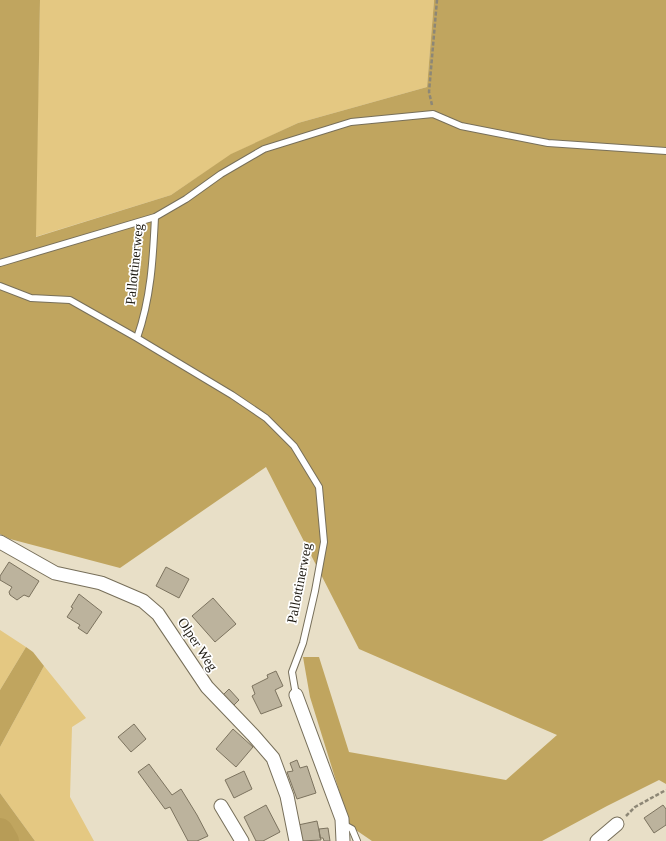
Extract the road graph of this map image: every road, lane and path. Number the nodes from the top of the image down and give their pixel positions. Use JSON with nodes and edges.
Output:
{"nodes":[{"id":1,"x":437,"y":0,"type":"edge"},
{"id":2,"x":433,"y":114,"type":"junction"},
{"id":3,"x":666,"y":151,"type":"edge"},
{"id":4,"x":155,"y":217,"type":"junction"},
{"id":5,"x":0,"y":263,"type":"edge"},
{"id":6,"x":0,"y":286,"type":"edge"},
{"id":7,"x":137,"y":338,"type":"junction"},
{"id":8,"x":0,"y":542,"type":"edge"},
{"id":9,"x":296,"y":695,"type":"joint"},
{"id":10,"x":666,"y":790,"type":"edge"},
{"id":11,"x":221,"y":806,"type":"dead end"},
{"id":12,"x":342,"y":823,"type":"junction"},
{"id":13,"x":617,"y":824,"type":"joint"},
{"id":14,"x":242,"y":841,"type":"edge"},
{"id":15,"x":296,"y":841,"type":"edge"},
{"id":16,"x":343,"y":841,"type":"edge"},
{"id":17,"x":357,"y":841,"type":"edge"},
{"id":18,"x":597,"y":841,"type":"edge"}],
"edges":[{"from":1,"to":2,"type":"path"},
{"from":2,"to":3,"type":"lane"},
{"from":2,"to":4,"type":"lane"},
{"from":4,"to":5,"type":"lane"},
{"from":4,"to":7,"type":"lane","name":"Pallottinerweg"},
{"from":6,"to":7,"type":"lane","name":"Pallottinerweg"},
{"from":7,"to":9,"type":"lane","name":"Pallottinerweg"},
{"from":8,"to":15,"type":"street","name":"Olper Weg"},
{"from":9,"to":12,"type":"street","name":"Pallottinerweg"},
{"from":10,"to":13,"type":"path"},
{"from":11,"to":14,"type":"street"},
{"from":12,"to":16,"type":"street","name":"Pallottinerweg"},
{"from":12,"to":17,"type":"lane"},
{"from":13,"to":18,"type":"street"}]}
